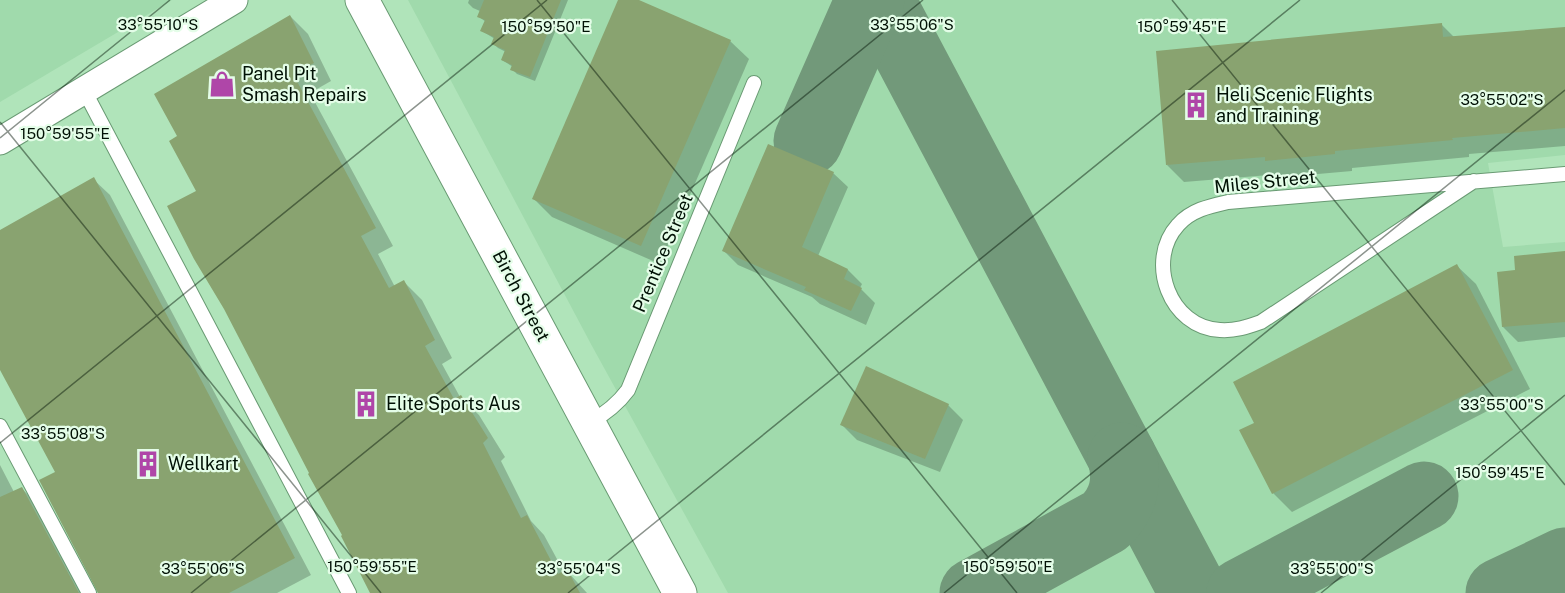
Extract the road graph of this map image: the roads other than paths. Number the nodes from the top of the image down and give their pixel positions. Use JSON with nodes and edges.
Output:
{"nodes":[{"id":1,"x":234,"y":0,"type":"edge"},
{"id":2,"x":362,"y":0,"type":"edge"},
{"id":3,"x":754,"y":83,"type":"dead end"},
{"id":4,"x":84,"y":90,"type":"junction"},
{"id":5,"x":0,"y":141,"type":"edge"},
{"id":6,"x":1565,"y":174,"type":"edge"},
{"id":7,"x":1474,"y":181,"type":"junction"},
{"id":8,"x":589,"y":423,"type":"junction"},
{"id":9,"x":0,"y":426,"type":"edge"},
{"id":10,"x":89,"y":593,"type":"edge"},
{"id":11,"x":348,"y":593,"type":"edge"},
{"id":12,"x":680,"y":593,"type":"edge"}],
"edges":[{"from":1,"to":4,"type":"street"},
{"from":2,"to":8,"type":"street","name":"Birch Street"},
{"from":3,"to":8,"type":"lane","name":"Prentice Street"},
{"from":4,"to":5,"type":"street"},
{"from":4,"to":11,"type":"lane"},
{"from":6,"to":7,"type":"lane","name":"Miles Street"},
{"from":7,"to":7,"type":"lane","name":"Miles Street"},
{"from":8,"to":12,"type":"street","name":"Birch Street"},
{"from":9,"to":10,"type":"lane"}]}
